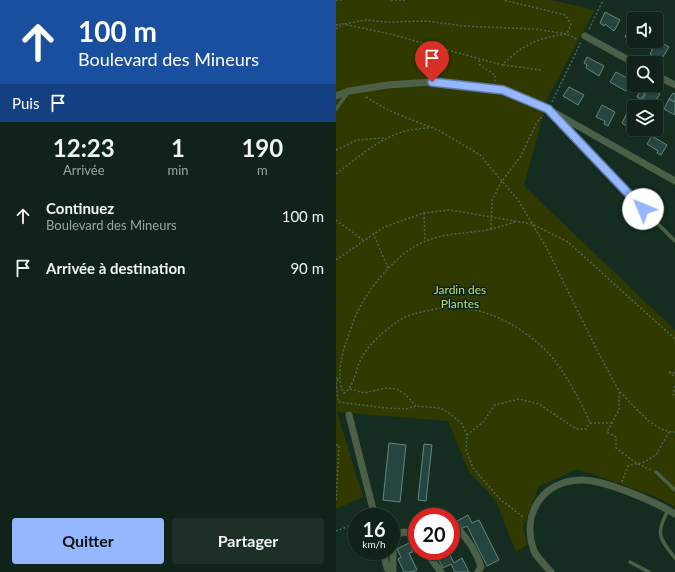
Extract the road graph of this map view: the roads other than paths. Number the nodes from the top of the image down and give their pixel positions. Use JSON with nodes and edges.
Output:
{"nodes":[{"id":1,"x":584,"y":37,"type":"road end"},
{"id":2,"x":627,"y":59,"type":"edge"},
{"id":3,"x":663,"y":79,"type":"edge"},
{"id":4,"x":675,"y":85,"type":"edge"},
{"id":5,"x":349,"y":91,"type":"junction"},
{"id":6,"x":336,"y":96,"type":"edge"},
{"id":7,"x":336,"y":109,"type":"edge"},
{"id":8,"x":548,"y":109,"type":"junction"},
{"id":9,"x":675,"y":181,"type":"edge"},
{"id":10,"x":675,"y":241,"type":"edge"},
{"id":11,"x":349,"y":415,"type":"dead end"},
{"id":12,"x":656,"y":472,"type":"road end"},
{"id":13,"x":675,"y":490,"type":"edge"},
{"id":14,"x":373,"y":508,"type":"edge"},
{"id":15,"x":668,"y":510,"type":"junction"},
{"id":16,"x":675,"y":514,"type":"edge"},
{"id":17,"x":460,"y":529,"type":"edge"},
{"id":18,"x":408,"y":533,"type":"edge"},
{"id":19,"x":675,"y":558,"type":"edge"},
{"id":20,"x":386,"y":560,"type":"edge"},
{"id":21,"x":432,"y":560,"type":"edge"},
{"id":22,"x":630,"y":562,"type":"dead end"},
{"id":23,"x":390,"y":572,"type":"edge"},
{"id":24,"x":394,"y":572,"type":"edge"},
{"id":25,"x":441,"y":572,"type":"edge"},
{"id":26,"x":478,"y":572,"type":"edge"},
{"id":27,"x":552,"y":572,"type":"edge"},
{"id":28,"x":649,"y":572,"type":"edge"}],
"edges":[{"from":1,"to":2,"type":"street"},
{"from":3,"to":4,"type":"street"},
{"from":5,"to":6,"type":"street"},
{"from":5,"to":7,"type":"lane"},
{"from":5,"to":8,"type":"street"},
{"from":8,"to":9,"type":"street"},
{"from":8,"to":10,"type":"lane"},
{"from":11,"to":14,"type":"street"},
{"from":12,"to":13,"type":"lane"},
{"from":15,"to":16,"type":"street"},
{"from":15,"to":19,"type":"lane"},
{"from":15,"to":27,"type":"street"},
{"from":17,"to":26,"type":"street"},
{"from":18,"to":24,"type":"street"},
{"from":20,"to":23,"type":"street"},
{"from":21,"to":25,"type":"street"},
{"from":22,"to":28,"type":"lane"}]}
